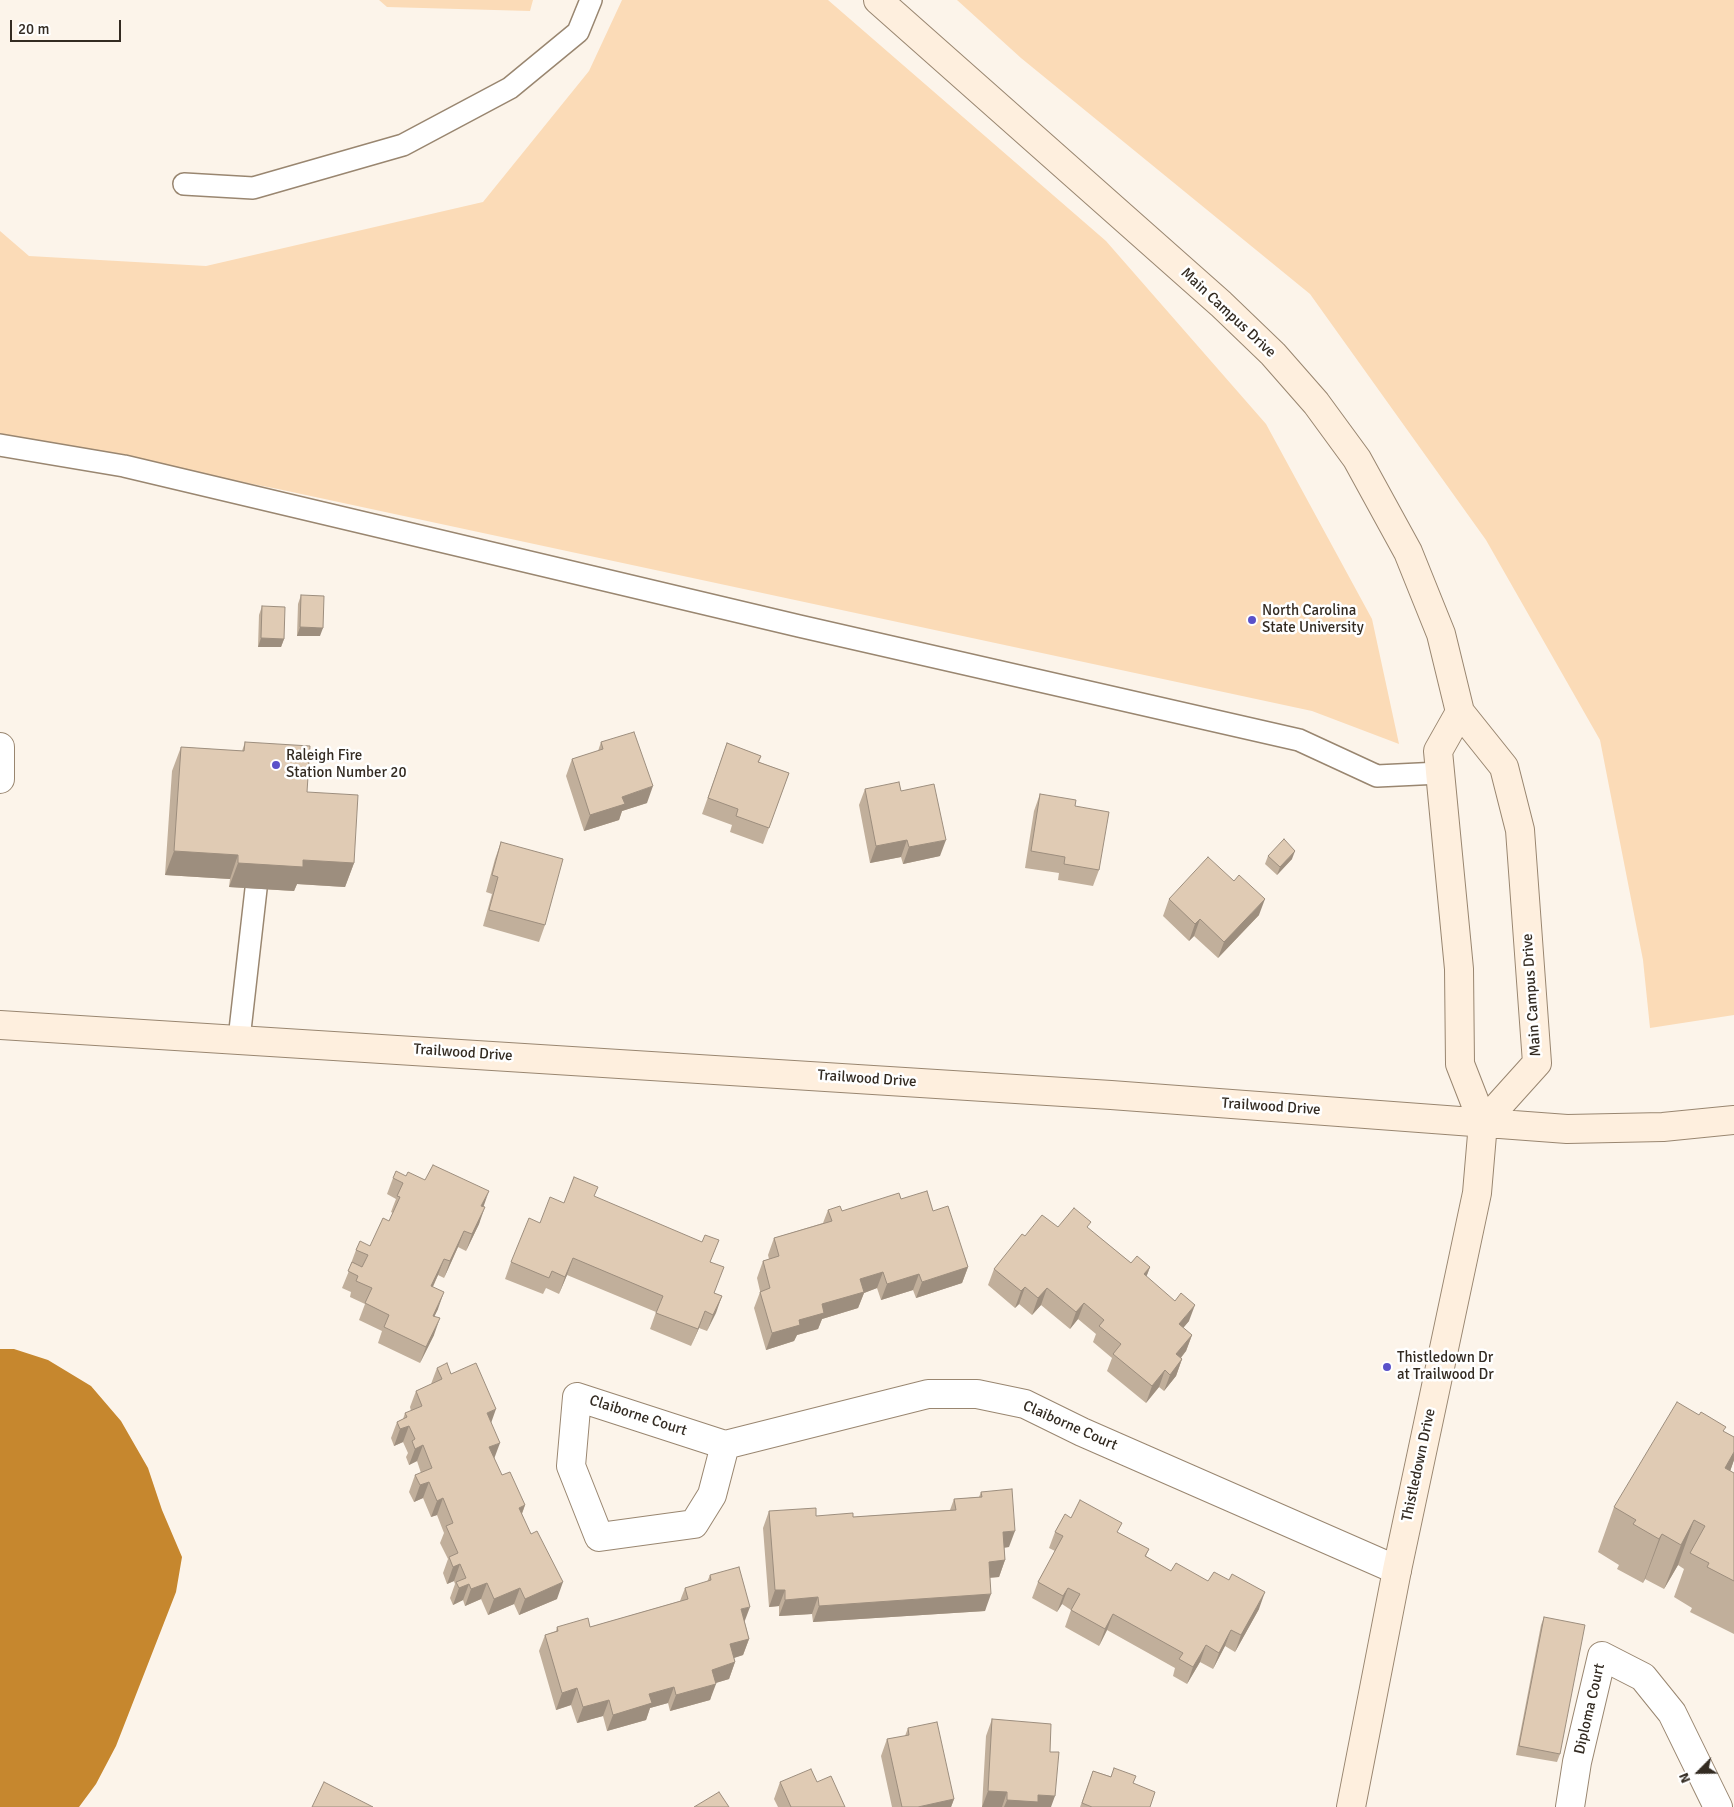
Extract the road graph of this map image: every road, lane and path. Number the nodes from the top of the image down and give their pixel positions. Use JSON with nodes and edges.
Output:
{"nodes":[{"id":1,"x":591,"y":0,"type":"edge"},
{"id":2,"x":878,"y":0,"type":"edge"},
{"id":3,"x":184,"y":184,"type":"dead end"},
{"id":4,"x":0,"y":445,"type":"edge"},
{"id":5,"x":1460,"y":712,"type":"junction"},
{"id":6,"x":0,"y":748,"type":"edge"},
{"id":7,"x":1440,"y":773,"type":"junction"},
{"id":8,"x":0,"y":779,"type":"edge"},
{"id":9,"x":256,"y":889,"type":"edge"},
{"id":10,"x":0,"y":1025,"type":"edge"},
{"id":11,"x":239,"y":1039,"type":"junction"},
{"id":12,"x":1734,"y":1120,"type":"edge"},
{"id":13,"x":1483,"y":1123,"type":"junction"},
{"id":14,"x":725,"y":1445,"type":"junction"},
{"id":15,"x":1397,"y":1570,"type":"junction"},
{"id":16,"x":1351,"y":1807,"type":"edge"},
{"id":17,"x":1570,"y":1807,"type":"edge"},
{"id":18,"x":1718,"y":1807,"type":"edge"}],
"edges":[{"from":1,"to":3,"type":"lane"},
{"from":2,"to":5,"type":"main road","name":"Main Campus Drive"},
{"from":4,"to":7,"type":"lane"},
{"from":5,"to":7,"type":"main road"},
{"from":5,"to":13,"type":"main road","name":"Main Campus Drive"},
{"from":6,"to":8,"type":"street"},
{"from":7,"to":13,"type":"main road"},
{"from":9,"to":11,"type":"lane"},
{"from":10,"to":11,"type":"main road","name":"Trailwood Drive"},
{"from":11,"to":13,"type":"main road","name":"Trailwood Drive"},
{"from":12,"to":13,"type":"main road","name":"Trailwood Drive"},
{"from":13,"to":15,"type":"main road","name":"Thistledown Drive"},
{"from":14,"to":14,"type":"street","name":"Claiborne Court"},
{"from":14,"to":15,"type":"street","name":"Claiborne Court"},
{"from":15,"to":16,"type":"main road","name":"Thistledown Drive"},
{"from":17,"to":18,"type":"street","name":"Diploma Court"}]}
